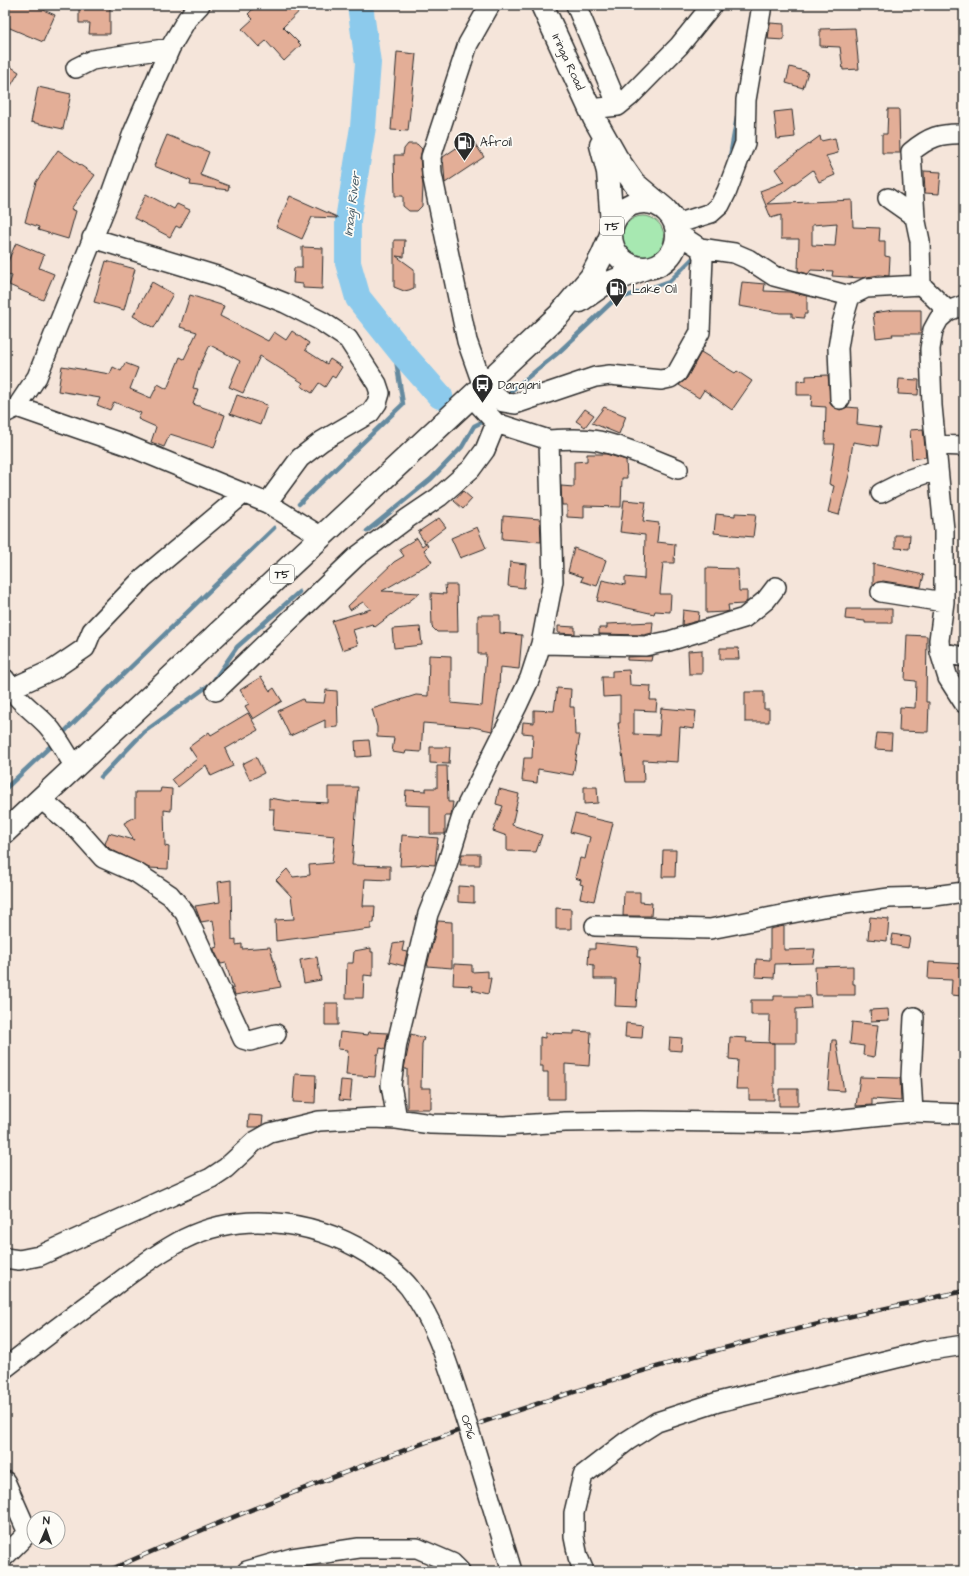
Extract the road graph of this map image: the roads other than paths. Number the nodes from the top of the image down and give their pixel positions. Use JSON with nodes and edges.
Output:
{"nodes":[{"id":1,"x":200,"y":5,"type":"edge"},
{"id":2,"x":490,"y":5,"type":"edge"},
{"id":3,"x":542,"y":5,"type":"edge"},
{"id":4,"x":576,"y":5,"type":"edge"},
{"id":5,"x":712,"y":5,"type":"edge"},
{"id":6,"x":762,"y":5,"type":"edge"},
{"id":7,"x":188,"y":12,"type":"edge"},
{"id":8,"x":170,"y":48,"type":"junction"},
{"id":9,"x":76,"y":68,"type":"dead end"},
{"id":10,"x":618,"y":106,"type":"junction"},
{"id":11,"x":592,"y":114,"type":"junction"},
{"id":12,"x":964,"y":134,"type":"edge"},
{"id":13,"x":888,"y":198,"type":"dead end"},
{"id":14,"x":915,"y":217,"type":"junction"},
{"id":15,"x":673,"y":222,"type":"junction"},
{"id":16,"x":612,"y":230,"type":"junction"},
{"id":17,"x":92,"y":238,"type":"junction"},
{"id":18,"x":700,"y":248,"type":"junction"},
{"id":19,"x":646,"y":268,"type":"junction"},
{"id":20,"x":921,"y":285,"type":"junction"},
{"id":21,"x":850,"y":296,"type":"junction"},
{"id":22,"x":956,"y":308,"type":"edge"},
{"id":23,"x":559,"y":315,"type":"junction"},
{"id":24,"x":478,"y":391,"type":"junction"},
{"id":25,"x":840,"y":399,"type":"dead end"},
{"id":26,"x":11,"y":410,"type":"edge"},
{"id":27,"x":496,"y":422,"type":"junction"},
{"id":28,"x":550,"y":440,"type":"junction"},
{"id":29,"x":937,"y":445,"type":"junction"},
{"id":30,"x":964,"y":446,"type":"edge"},
{"id":31,"x":678,"y":469,"type":"dead end"},
{"id":32,"x":938,"y":469,"type":"junction"},
{"id":33,"x":881,"y":493,"type":"dead end"},
{"id":34,"x":243,"y":494,"type":"junction"},
{"id":35,"x":267,"y":504,"type":"junction"},
{"id":36,"x":322,"y":537,"type":"junction"},
{"id":37,"x":776,"y":587,"type":"dead end"},
{"id":38,"x":881,"y":592,"type":"dead end"},
{"id":39,"x":944,"y":602,"type":"junction"},
{"id":40,"x":541,"y":644,"type":"junction"},
{"id":41,"x":940,"y":652,"type":"junction"},
{"id":42,"x":964,"y":657,"type":"edge"},
{"id":43,"x":7,"y":684,"type":"edge"},
{"id":44,"x":216,"y":692,"type":"dead end"},
{"id":45,"x":964,"y":703,"type":"edge"},
{"id":46,"x":75,"y":767,"type":"junction"},
{"id":47,"x":41,"y":799,"type":"junction"},
{"id":48,"x":5,"y":832,"type":"edge"},
{"id":49,"x":964,"y":892,"type":"edge"},
{"id":50,"x":595,"y":926,"type":"dead end"},
{"id":51,"x":914,"y":1017,"type":"dead end"},
{"id":52,"x":276,"y":1034,"type":"dead end"},
{"id":53,"x":913,"y":1112,"type":"junction"},
{"id":54,"x":964,"y":1114,"type":"edge"},
{"id":55,"x":397,"y":1119,"type":"junction"},
{"id":56,"x":5,"y":1258,"type":"edge"},
{"id":57,"x":964,"y":1345,"type":"edge"},
{"id":58,"x":5,"y":1368,"type":"edge"},
{"id":59,"x":5,"y":1481,"type":"edge"},
{"id":60,"x":5,"y":1556,"type":"edge"},
{"id":61,"x":247,"y":1571,"type":"edge"},
{"id":62,"x":460,"y":1571,"type":"edge"},
{"id":63,"x":512,"y":1571,"type":"edge"},
{"id":64,"x":584,"y":1571,"type":"edge"}],
"edges":[{"from":1,"to":7,"type":"street"},
{"from":2,"to":24,"type":"street"},
{"from":3,"to":11,"type":"highway","name":"Iringa Road","number":"T5"},
{"from":4,"to":10,"type":"street"},
{"from":5,"to":10,"type":"street"},
{"from":6,"to":15,"type":"street"},
{"from":7,"to":8,"type":"street"},
{"from":8,"to":9,"type":"street"},
{"from":8,"to":17,"type":"street"},
{"from":10,"to":11,"type":"street"},
{"from":11,"to":15,"type":"highway","number":"T5"},
{"from":11,"to":16,"type":"highway","number":"T5"},
{"from":12,"to":14,"type":"street"},
{"from":13,"to":14,"type":"street"},
{"from":14,"to":20,"type":"street"},
{"from":15,"to":16,"type":"highway","number":"T5"},
{"from":15,"to":18,"type":"street"},
{"from":15,"to":19,"type":"highway","number":"T5"},
{"from":16,"to":19,"type":"highway","number":"T5"},
{"from":16,"to":23,"type":"highway","number":"T5"},
{"from":17,"to":26,"type":"street"},
{"from":17,"to":35,"type":"street"},
{"from":18,"to":21,"type":"street"},
{"from":18,"to":24,"type":"street"},
{"from":19,"to":23,"type":"highway","number":"T5"},
{"from":20,"to":21,"type":"street"},
{"from":20,"to":22,"type":"street"},
{"from":21,"to":25,"type":"street"},
{"from":22,"to":29,"type":"street"},
{"from":23,"to":24,"type":"highway","number":"T5"},
{"from":24,"to":27,"type":"street"},
{"from":24,"to":36,"type":"highway","number":"T5"},
{"from":26,"to":34,"type":"street"},
{"from":27,"to":28,"type":"street"},
{"from":27,"to":44,"type":"street"},
{"from":28,"to":31,"type":"street"},
{"from":28,"to":40,"type":"street"},
{"from":29,"to":30,"type":"street"},
{"from":29,"to":32,"type":"street"},
{"from":32,"to":33,"type":"street"},
{"from":32,"to":39,"type":"street"},
{"from":34,"to":35,"type":"street"},
{"from":34,"to":43,"type":"street"},
{"from":35,"to":36,"type":"street"},
{"from":36,"to":46,"type":"highway","number":"T5"},
{"from":37,"to":40,"type":"street"},
{"from":38,"to":39,"type":"street"},
{"from":39,"to":41,"type":"street"},
{"from":40,"to":55,"type":"street"},
{"from":41,"to":42,"type":"street"},
{"from":41,"to":45,"type":"street"},
{"from":43,"to":46,"type":"street"},
{"from":46,"to":47,"type":"highway","number":"T5"},
{"from":47,"to":48,"type":"highway","number":"T5"},
{"from":47,"to":52,"type":"street"},
{"from":49,"to":50,"type":"street"},
{"from":51,"to":53,"type":"street"},
{"from":53,"to":54,"type":"street"},
{"from":53,"to":55,"type":"street"},
{"from":55,"to":56,"type":"street"},
{"from":57,"to":64,"type":"street"},
{"from":58,"to":63,"type":"street","name":"OP16","bridge":true},
{"from":59,"to":60,"type":"street"},
{"from":61,"to":62,"type":"street"}]}
